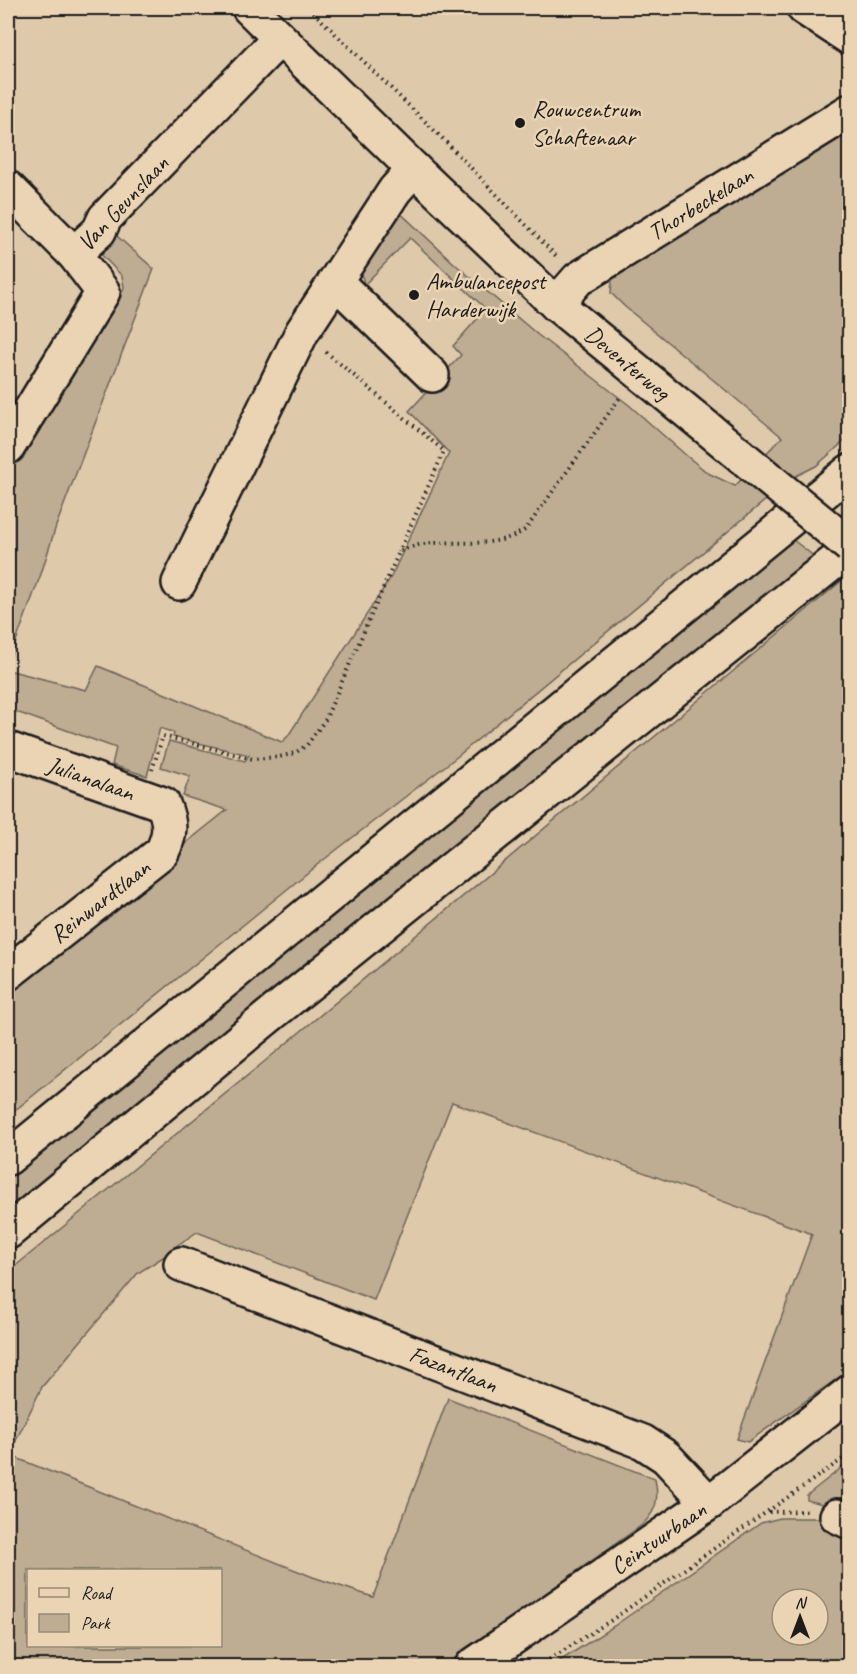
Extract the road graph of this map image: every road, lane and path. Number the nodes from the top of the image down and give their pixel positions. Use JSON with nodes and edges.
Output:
{"nodes":[{"id":1,"x":249,"y":8,"type":"edge"},
{"id":2,"x":309,"y":8,"type":"edge"},
{"id":3,"x":804,"y":8,"type":"edge"},
{"id":4,"x":849,"y":38,"type":"edge"},
{"id":5,"x":279,"y":39,"type":"junction"},
{"id":6,"x":849,"y":111,"type":"edge"},
{"id":7,"x":414,"y":170,"type":"junction"},
{"id":8,"x":8,"y":188,"type":"edge"},
{"id":9,"x":74,"y":254,"type":"junction"},
{"id":10,"x":578,"y":279,"type":"junction"},
{"id":11,"x":335,"y":281,"type":"junction"},
{"id":12,"x":556,"y":304,"type":"junction"},
{"id":13,"x":302,"y":332,"type":"junction"},
{"id":14,"x":432,"y":375,"type":"dead end"},
{"id":15,"x":621,"y":396,"type":"dead end"},
{"id":16,"x":8,"y":447,"type":"edge"},
{"id":17,"x":849,"y":471,"type":"edge"},
{"id":18,"x":849,"y":548,"type":"edge"},
{"id":19,"x":399,"y":552,"type":"junction"},
{"id":20,"x":179,"y":583,"type":"dead end"},
{"id":21,"x":8,"y":749,"type":"edge"},
{"id":22,"x":156,"y":806,"type":"junction"},
{"id":23,"x":8,"y":973,"type":"edge"},
{"id":24,"x":8,"y":1158,"type":"edge"},
{"id":25,"x":8,"y":1232,"type":"edge"},
{"id":26,"x":182,"y":1264,"type":"dead end"},
{"id":27,"x":846,"y":1393,"type":"edge"},
{"id":28,"x":849,"y":1454,"type":"edge"},
{"id":29,"x":709,"y":1503,"type":"junction"},
{"id":30,"x":768,"y":1512,"type":"junction"},
{"id":31,"x":843,"y":1519,"type":"edge"},
{"id":32,"x":472,"y":1666,"type":"edge"},
{"id":33,"x":539,"y":1666,"type":"edge"}],
"edges":[{"from":1,"to":5,"type":"main road","name":"Deventerweg"},
{"from":2,"to":10,"type":"path"},
{"from":3,"to":4,"type":"main road"},
{"from":5,"to":7,"type":"main road","name":"Deventerweg"},
{"from":5,"to":9,"type":"main road","name":"Van Geunslaan"},
{"from":6,"to":10,"type":"main road","name":"Thorbeckelaan"},
{"from":7,"to":11,"type":"main road"},
{"from":7,"to":12,"type":"main road","name":"Deventerweg"},
{"from":8,"to":9,"type":"main road"},
{"from":9,"to":16,"type":"main road","name":"Van Geunslaan"},
{"from":10,"to":12,"type":"main road","name":"Thorbeckelaan"},
{"from":11,"to":13,"type":"main road"},
{"from":11,"to":14,"type":"main road"},
{"from":12,"to":18,"type":"main road","name":"Deventerweg","bridge":true},
{"from":13,"to":19,"type":"path"},
{"from":13,"to":20,"type":"main road"},
{"from":15,"to":19,"type":"path"},
{"from":17,"to":24,"type":"main road"},
{"from":18,"to":25,"type":"main road"},
{"from":19,"to":22,"type":"path"},
{"from":21,"to":22,"type":"main road","name":"Julianalaan"},
{"from":22,"to":23,"type":"main road","name":"Reinwardtlaan"},
{"from":26,"to":29,"type":"main road","name":"Fazantlaan"},
{"from":27,"to":29,"type":"main road","name":"Ceintuurbaan"},
{"from":28,"to":30,"type":"path","name":"Ceintuurbaan"},
{"from":29,"to":32,"type":"main road","name":"Ceintuurbaan"},
{"from":30,"to":31,"type":"path"},
{"from":30,"to":33,"type":"path","name":"Ceintuurbaan"}]}
